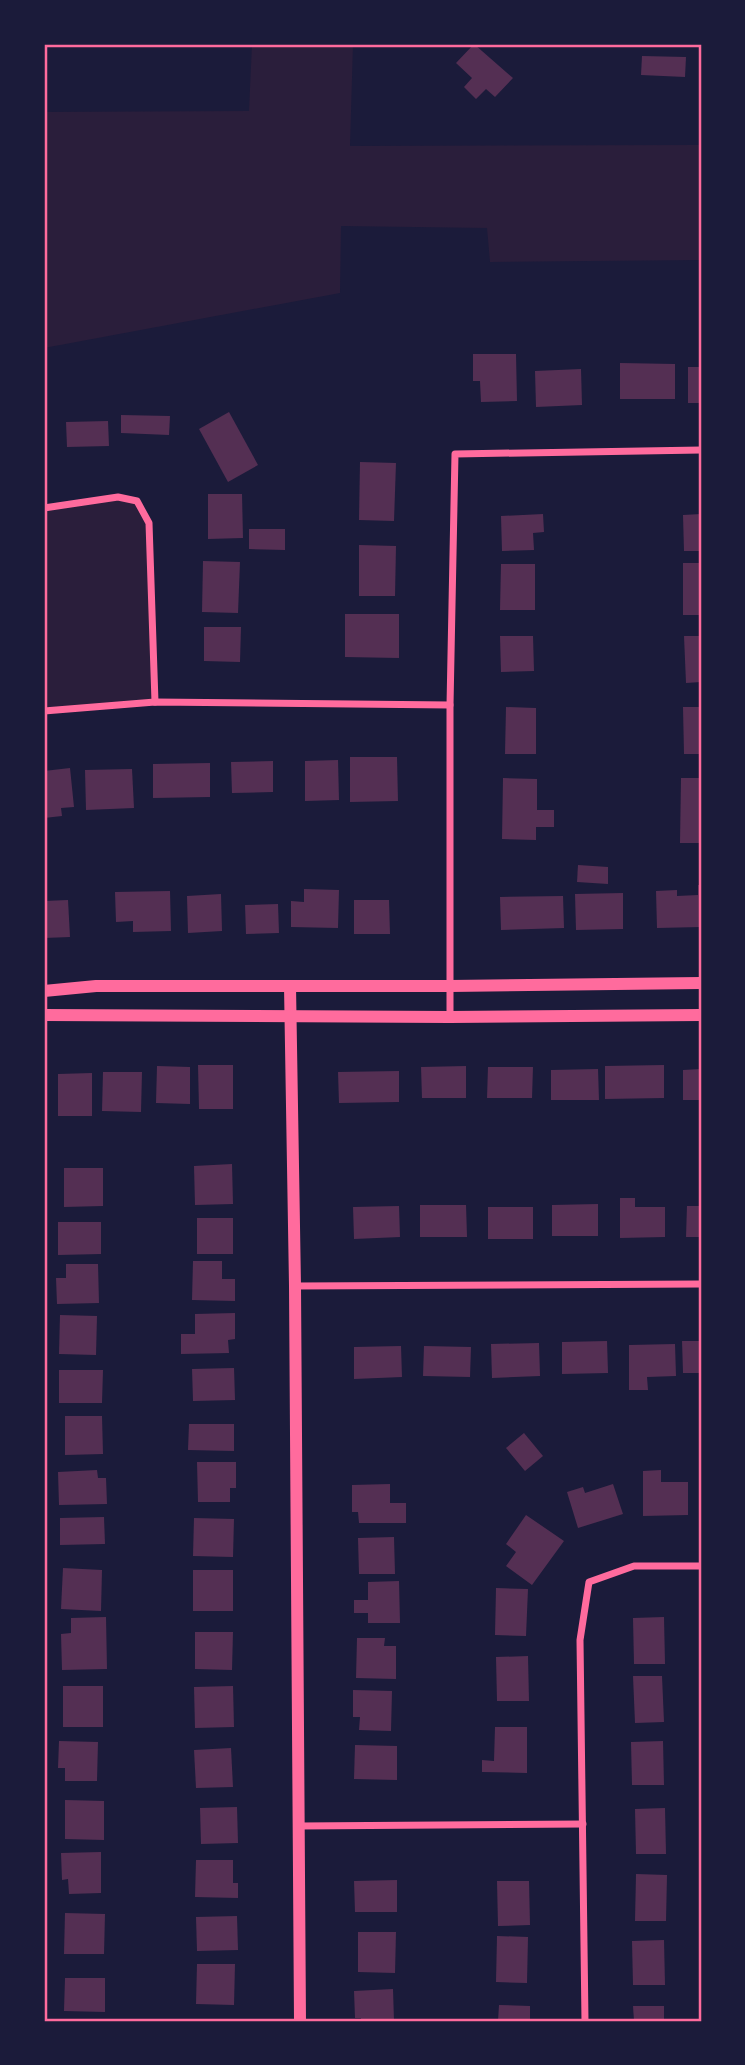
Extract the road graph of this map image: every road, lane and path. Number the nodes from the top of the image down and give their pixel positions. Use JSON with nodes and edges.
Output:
{"nodes":[{"id":1,"x":701,"y":450,"type":"edge"},
{"id":2,"x":44,"y":508,"type":"edge"},
{"id":3,"x":155,"y":702,"type":"junction"},
{"id":4,"x":450,"y":705,"type":"junction"},
{"id":5,"x":44,"y":711,"type":"edge"},
{"id":6,"x":701,"y":983,"type":"edge"},
{"id":7,"x":290,"y":986,"type":"junction"},
{"id":8,"x":450,"y":986,"type":"junction"},
{"id":9,"x":44,"y":991,"type":"edge"},
{"id":10,"x":44,"y":1015,"type":"edge"},
{"id":11,"x":701,"y":1015,"type":"edge"},
{"id":12,"x":291,"y":1016,"type":"junction"},
{"id":13,"x":450,"y":1017,"type":"junction"},
{"id":14,"x":701,"y":1284,"type":"edge"},
{"id":15,"x":295,"y":1286,"type":"junction"},
{"id":16,"x":701,"y":1566,"type":"edge"},
{"id":17,"x":583,"y":1824,"type":"junction"},
{"id":18,"x":299,"y":1826,"type":"junction"},
{"id":19,"x":300,"y":2021,"type":"edge"},
{"id":20,"x":585,"y":2021,"type":"edge"}],
"edges":[{"from":1,"to":4,"type":"street"},
{"from":2,"to":3,"type":"street"},
{"from":3,"to":4,"type":"street"},
{"from":3,"to":5,"type":"street"},
{"from":4,"to":8,"type":"street"},
{"from":6,"to":8,"type":"street"},
{"from":7,"to":8,"type":"street"},
{"from":7,"to":9,"type":"street"},
{"from":7,"to":12,"type":"street"},
{"from":8,"to":13,"type":"street"},
{"from":10,"to":12,"type":"street"},
{"from":11,"to":13,"type":"street"},
{"from":12,"to":13,"type":"street"},
{"from":12,"to":15,"type":"street"},
{"from":14,"to":15,"type":"street"},
{"from":15,"to":18,"type":"street"},
{"from":16,"to":17,"type":"street"},
{"from":17,"to":18,"type":"street"},
{"from":17,"to":20,"type":"street"},
{"from":18,"to":19,"type":"street"}]}
